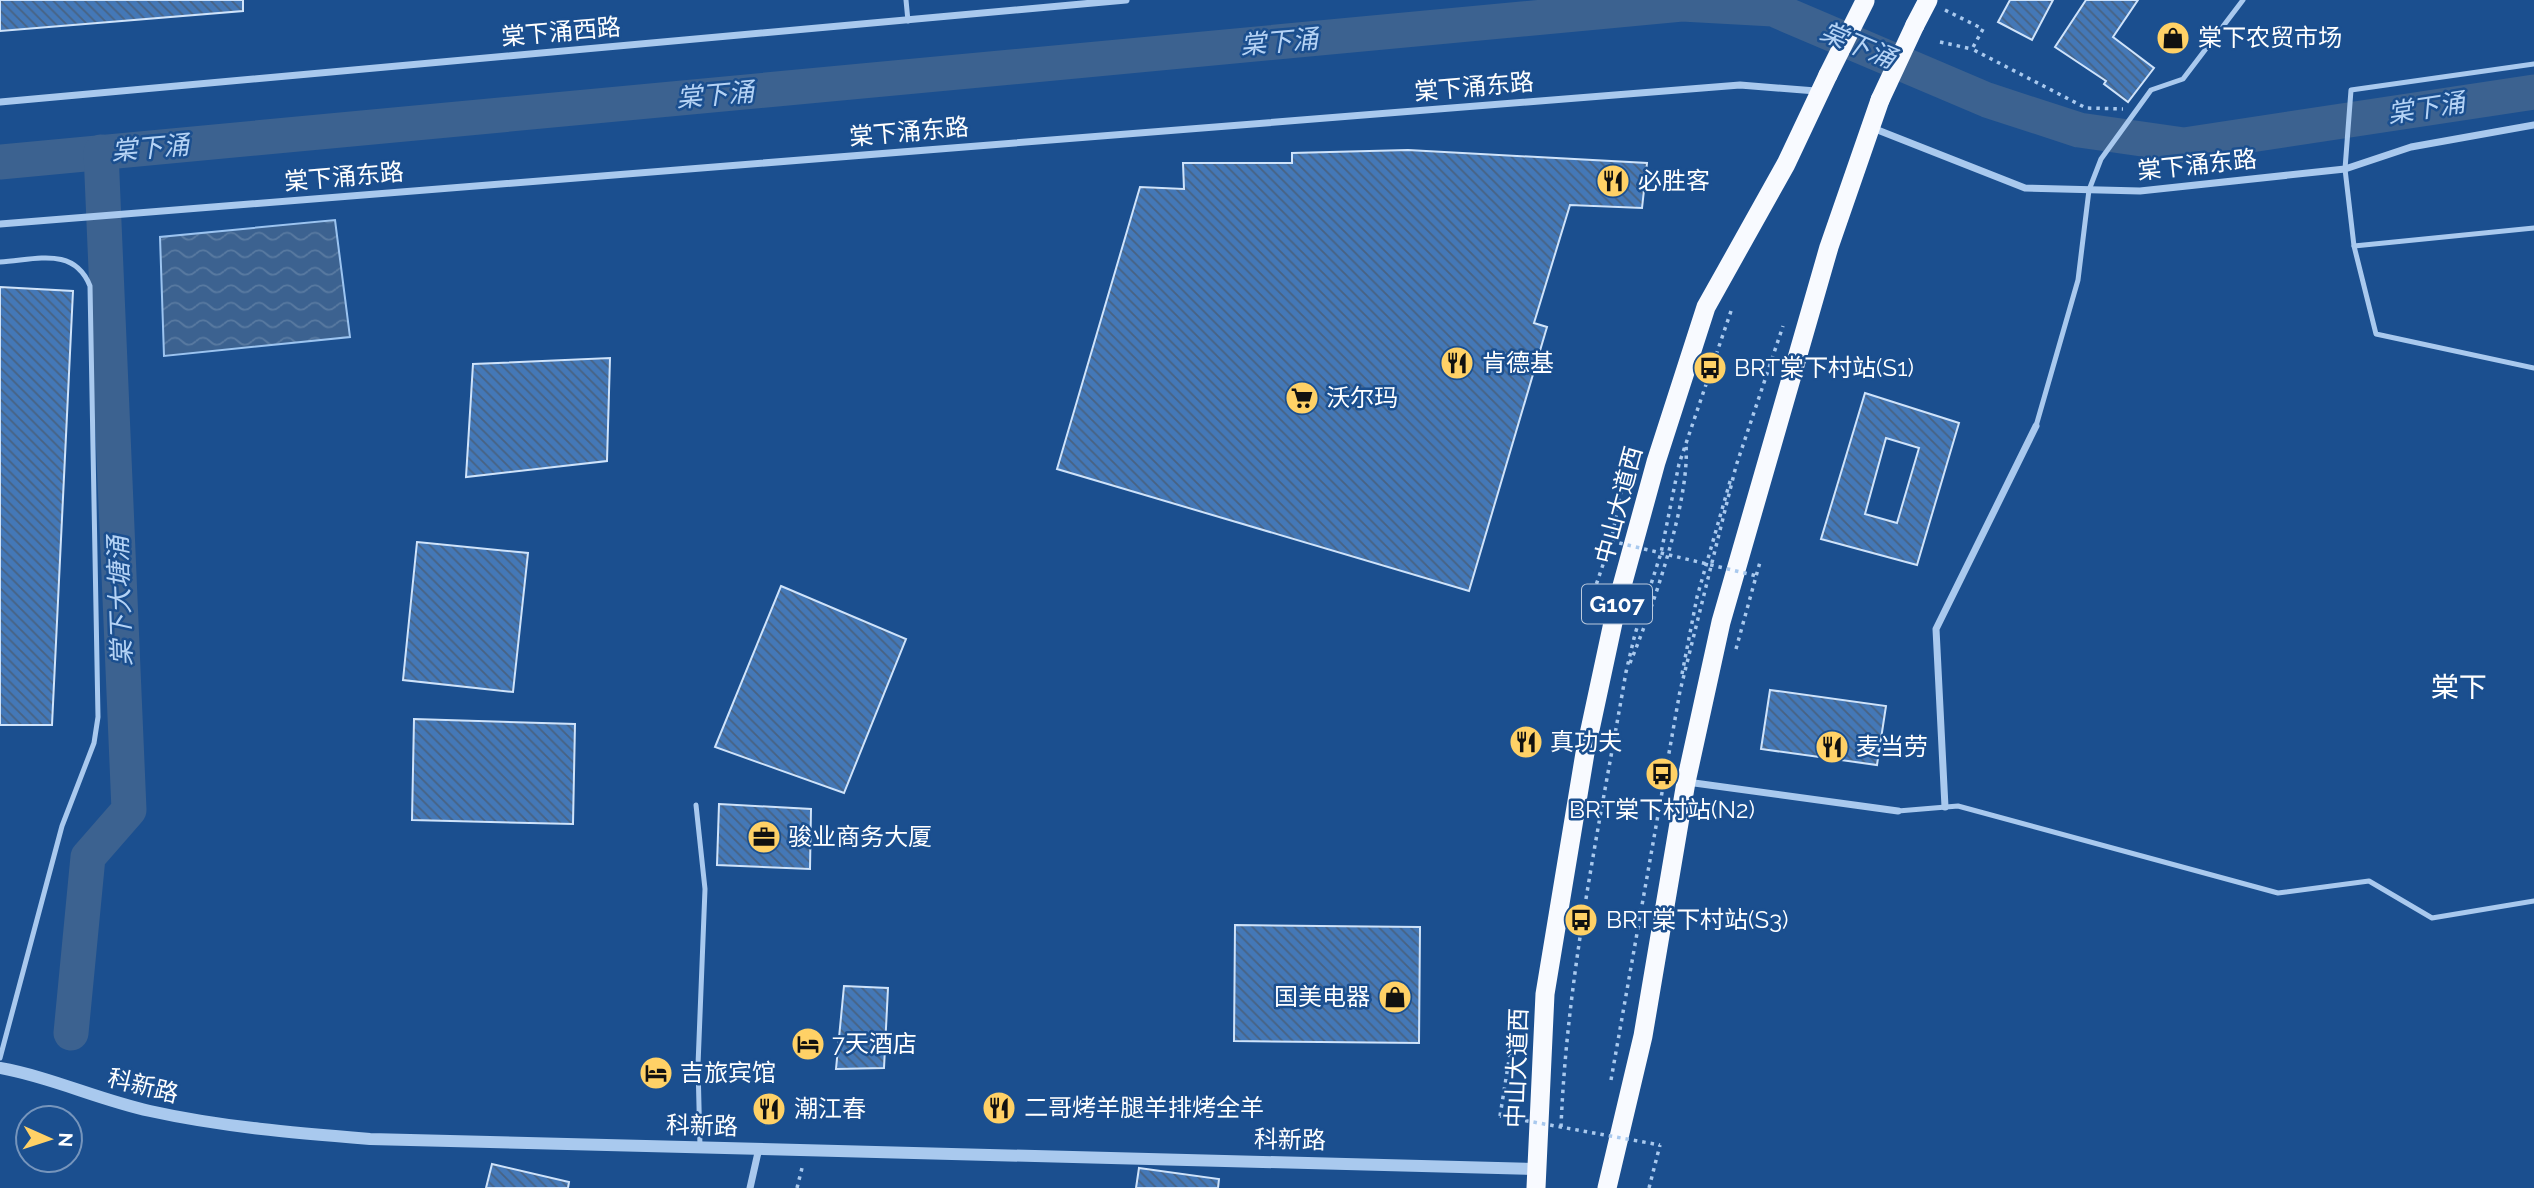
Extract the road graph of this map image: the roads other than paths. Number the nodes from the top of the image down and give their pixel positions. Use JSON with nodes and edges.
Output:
{"nodes":[{"id":1,"x":906,"y":0,"type":"edge"},
{"id":2,"x":1126,"y":0,"type":"edge"},
{"id":3,"x":1927,"y":0,"type":"edge"},
{"id":4,"x":2243,"y":0,"type":"edge"},
{"id":5,"x":1865,"y":1,"type":"edge"},
{"id":6,"x":908,"y":21,"type":"junction"},
{"id":7,"x":2534,"y":64,"type":"edge"},
{"id":8,"x":1824,"y":83,"type":"junction"},
{"id":9,"x":0,"y":102,"type":"edge"},
{"id":10,"x":2534,"y":125,"type":"edge"},
{"id":11,"x":1870,"y":127,"type":"junction"},
{"id":12,"x":2345,"y":169,"type":"junction"},
{"id":13,"x":2089,"y":190,"type":"junction"},
{"id":14,"x":0,"y":224,"type":"edge"},
{"id":15,"x":2534,"y":228,"type":"edge"},
{"id":16,"x":2354,"y":246,"type":"junction"},
{"id":17,"x":0,"y":262,"type":"edge"},
{"id":18,"x":2534,"y":368,"type":"edge"},
{"id":19,"x":2036,"y":425,"type":"joint"},
{"id":20,"x":1686,"y":782,"type":"junction"},
{"id":21,"x":696,"y":805,"type":"dead end"},
{"id":22,"x":1945,"y":807,"type":"junction"},
{"id":23,"x":1898,"y":811,"type":"joint"},
{"id":24,"x":2534,"y":901,"type":"edge"},
{"id":25,"x":0,"y":1058,"type":"edge"},
{"id":26,"x":0,"y":1068,"type":"edge"},
{"id":27,"x":700,"y":1147,"type":"junction"},
{"id":28,"x":759,"y":1147,"type":"junction"},
{"id":29,"x":1537,"y":1178,"type":"edge"},
{"id":30,"x":750,"y":1188,"type":"edge"},
{"id":31,"x":1607,"y":1188,"type":"edge"}],
"edges":[{"from":1,"to":6,"type":"lane"},
{"from":2,"to":6,"type":"street","name":"棠下涌西路"},
{"from":3,"to":11,"type":"highway","bridge":true},
{"from":4,"to":13,"type":"lane"},
{"from":5,"to":8,"type":"highway","name":"中山大道西","number":"G107","bridge":true},
{"from":6,"to":9,"type":"street","name":"棠下涌西路"},
{"from":7,"to":12,"type":"lane"},
{"from":8,"to":14,"type":"street","name":"棠下涌东路"},
{"from":8,"to":29,"type":"highway","name":"中山大道西","number":"G107"},
{"from":10,"to":12,"type":"street","name":"棠下涌东路"},
{"from":11,"to":13,"type":"street","name":"棠下涌东路"},
{"from":11,"to":20,"type":"highway"},
{"from":12,"to":13,"type":"street","name":"棠下涌东路"},
{"from":12,"to":16,"type":"lane"},
{"from":13,"to":19,"type":"lane"},
{"from":15,"to":16,"type":"lane"},
{"from":16,"to":18,"type":"lane"},
{"from":17,"to":25,"type":"lane"},
{"from":19,"to":22,"type":"street"},
{"from":20,"to":23,"type":"street"},
{"from":20,"to":31,"type":"highway"},
{"from":21,"to":27,"type":"lane"},
{"from":22,"to":23,"type":"lane"},
{"from":22,"to":24,"type":"lane"},
{"from":26,"to":27,"type":"street","name":"科新路"},
{"from":27,"to":28,"type":"street","name":"科新路"},
{"from":28,"to":29,"type":"street","name":"科新路"},
{"from":28,"to":30,"type":"street"}]}
